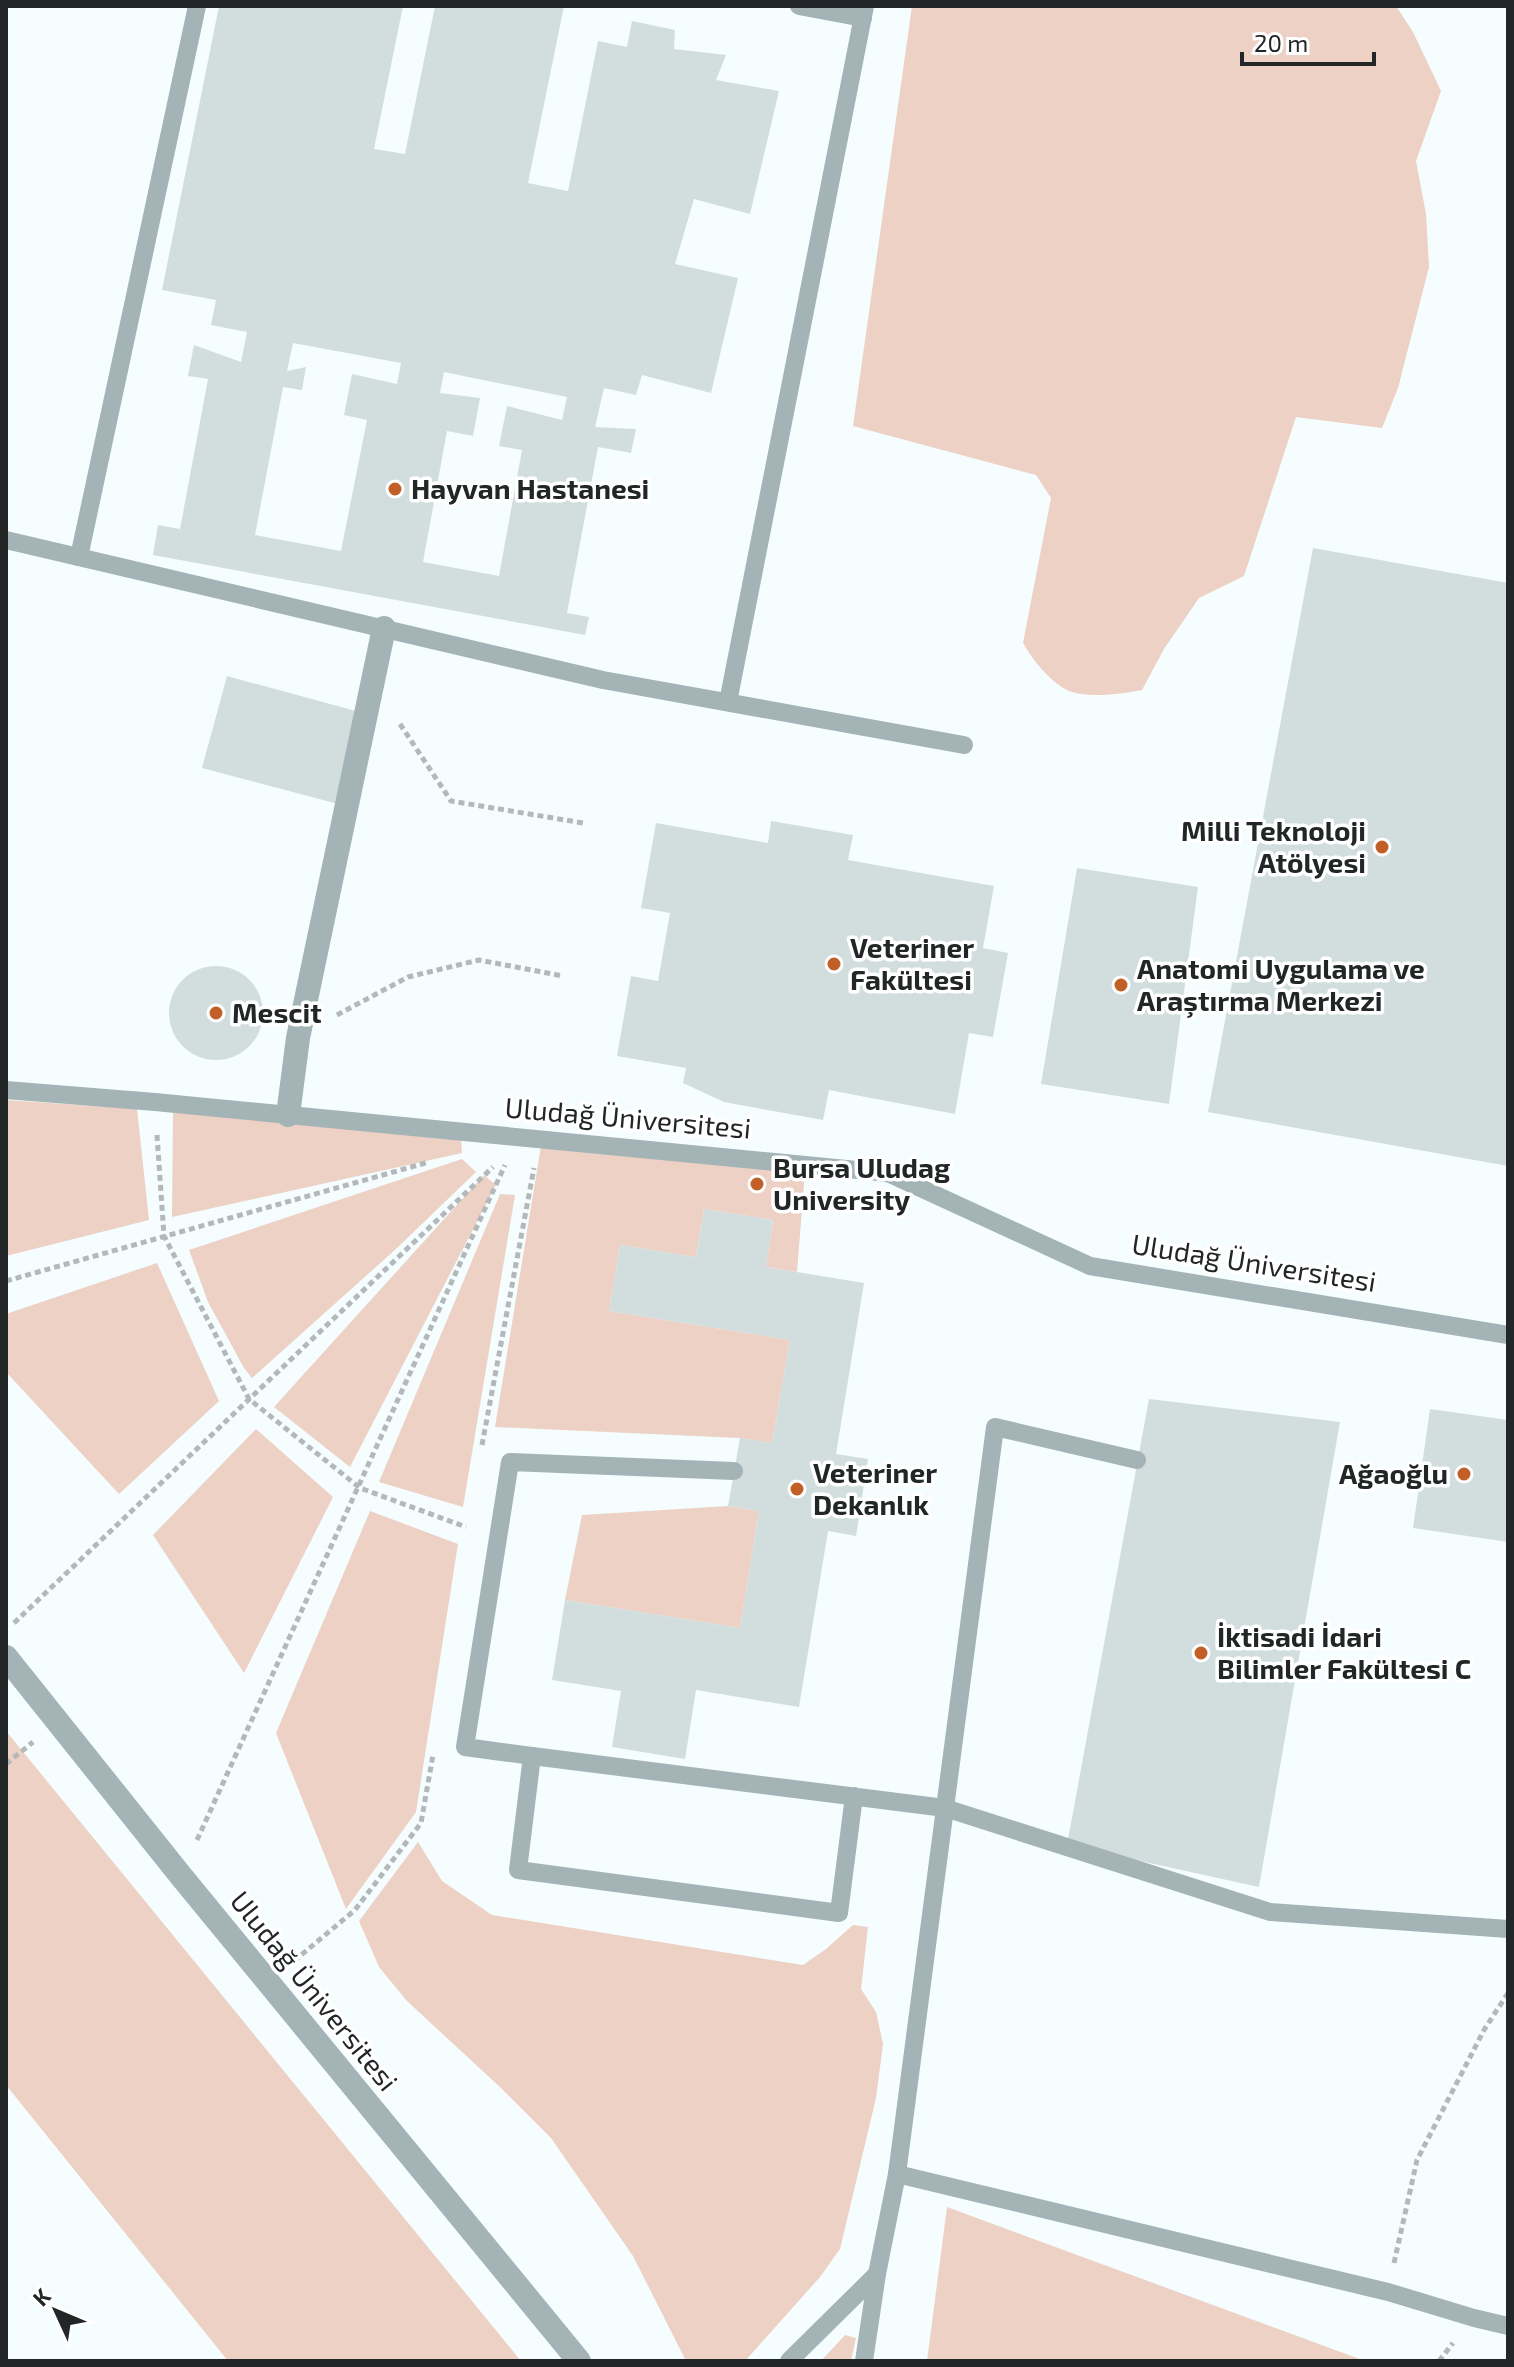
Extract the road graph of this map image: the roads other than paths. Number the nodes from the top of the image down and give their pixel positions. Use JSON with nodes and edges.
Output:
{"nodes":[{"id":1,"x":197,"y":6,"type":"edge"},
{"id":2,"x":799,"y":6,"type":"edge"},
{"id":3,"x":864,"y":12,"type":"edge"},
{"id":4,"x":6,"y":540,"type":"edge"},
{"id":5,"x":79,"y":557,"type":"junction"},
{"id":6,"x":384,"y":628,"type":"junction"},
{"id":7,"x":728,"y":702,"type":"junction"},
{"id":8,"x":964,"y":745,"type":"dead end"},
{"id":9,"x":6,"y":1090,"type":"edge"},
{"id":10,"x":288,"y":1115,"type":"junction"},
{"id":11,"x":1508,"y":1335,"type":"edge"},
{"id":12,"x":1137,"y":1460,"type":"dead end"},
{"id":13,"x":734,"y":1471,"type":"dead end"},
{"id":14,"x":6,"y":1657,"type":"edge"},
{"id":15,"x":532,"y":1756,"type":"junction"},
{"id":16,"x":854,"y":1796,"type":"junction"},
{"id":17,"x":945,"y":1808,"type":"junction"},
{"id":18,"x":1508,"y":1929,"type":"edge"},
{"id":19,"x":897,"y":2174,"type":"junction"},
{"id":20,"x":877,"y":2274,"type":"junction"},
{"id":21,"x":1508,"y":2326,"type":"edge"},
{"id":22,"x":579,"y":2361,"type":"edge"},
{"id":23,"x":789,"y":2361,"type":"edge"},
{"id":24,"x":864,"y":2361,"type":"edge"}],
"edges":[{"from":1,"to":5,"type":"lane"},
{"from":2,"to":3,"type":"lane"},
{"from":3,"to":7,"type":"lane"},
{"from":4,"to":5,"type":"lane"},
{"from":5,"to":6,"type":"lane"},
{"from":6,"to":7,"type":"lane"},
{"from":6,"to":10,"type":"street"},
{"from":7,"to":8,"type":"lane"},
{"from":9,"to":10,"type":"lane","name":"Uludağ Üniversitesi"},
{"from":10,"to":11,"type":"lane","name":"Uludağ Üniversitesi"},
{"from":12,"to":17,"type":"lane"},
{"from":13,"to":15,"type":"lane"},
{"from":14,"to":22,"type":"street","name":"Uludağ Üniversitesi"},
{"from":15,"to":16,"type":"lane"},
{"from":15,"to":16,"type":"lane"},
{"from":16,"to":17,"type":"lane"},
{"from":17,"to":18,"type":"lane"},
{"from":17,"to":19,"type":"lane"},
{"from":19,"to":20,"type":"lane"},
{"from":19,"to":21,"type":"lane"},
{"from":20,"to":23,"type":"lane"},
{"from":20,"to":24,"type":"lane"}]}
